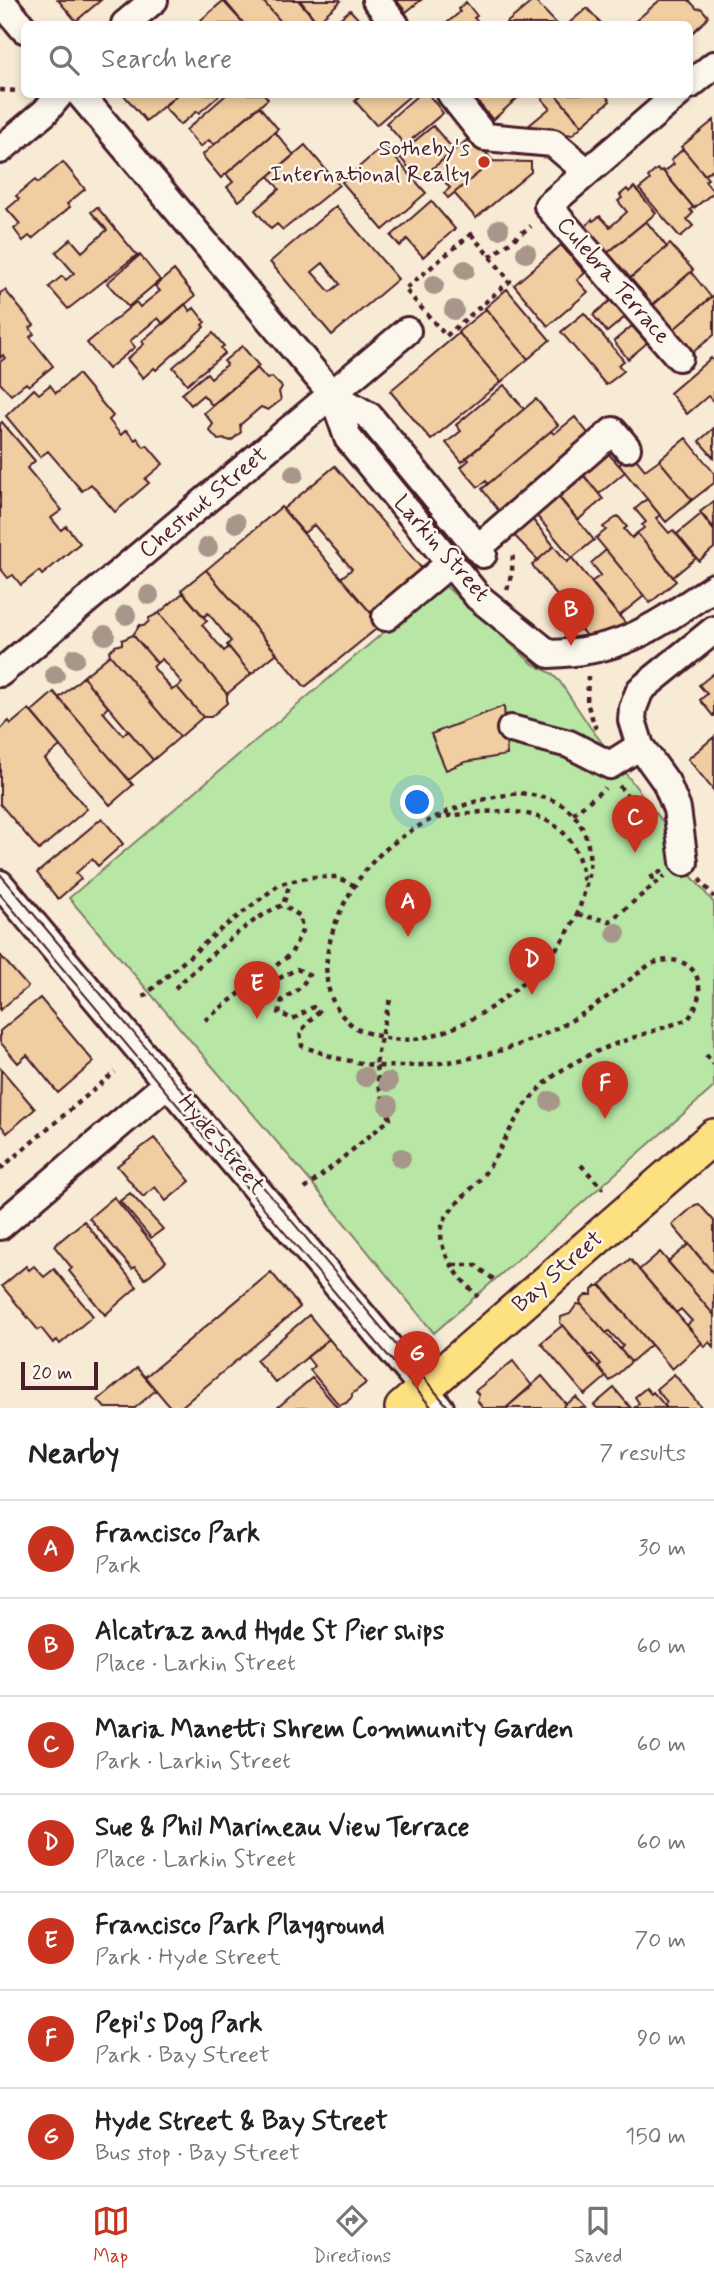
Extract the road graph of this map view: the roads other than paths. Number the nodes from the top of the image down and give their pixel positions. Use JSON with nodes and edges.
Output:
{"nodes":[{"id":1,"x":0,"y":0,"type":"edge"},
{"id":2,"x":154,"y":0,"type":"edge"},
{"id":3,"x":376,"y":0,"type":"edge"},
{"id":4,"x":129,"y":21,"type":"edge"},
{"id":5,"x":393,"y":21,"type":"edge"},
{"id":6,"x":21,"y":25,"type":"edge"},
{"id":7,"x":714,"y":65,"type":"edge"},
{"id":8,"x":693,"y":82,"type":"edge"},
{"id":9,"x":57,"y":98,"type":"edge"},
{"id":10,"x":83,"y":98,"type":"edge"},
{"id":11,"x":454,"y":98,"type":"edge"},
{"id":12,"x":673,"y":98,"type":"edge"},
{"id":13,"x":0,"y":150,"type":"edge"},
{"id":14,"x":586,"y":172,"type":"junction"},
{"id":15,"x":407,"y":331,"type":"dead end"},
{"id":16,"x":679,"y":357,"type":"dead end"},
{"id":17,"x":333,"y":395,"type":"junction"},
{"id":18,"x":627,"y":448,"type":"dead end"},
{"id":19,"x":450,"y":563,"type":"junction"},
{"id":20,"x":714,"y":587,"type":"edge"},
{"id":21,"x":386,"y":617,"type":"dead end"},
{"id":22,"x":714,"y":630,"type":"edge"},
{"id":23,"x":0,"y":673,"type":"edge"},
{"id":24,"x":510,"y":729,"type":"dead end"},
{"id":25,"x":640,"y":746,"type":"junction"},
{"id":26,"x":669,"y":868,"type":"road end"},
{"id":27,"x":0,"y":884,"type":"edge"},
{"id":28,"x":168,"y":1083,"type":"junction"},
{"id":29,"x":714,"y":1136,"type":"edge"},
{"id":30,"x":0,"y":1226,"type":"edge"},
{"id":31,"x":422,"y":1402,"type":"edge"}],
"edges":[{"from":1,"to":6,"type":"street"},
{"from":2,"to":4,"type":"street"},
{"from":3,"to":5,"type":"street"},
{"from":7,"to":8,"type":"street"},
{"from":9,"to":13,"type":"street"},
{"from":10,"to":17,"type":"street","name":"Larkin Street"},
{"from":11,"to":14,"type":"street"},
{"from":12,"to":14,"type":"street"},
{"from":14,"to":16,"type":"street","name":"Culebra Terrace"},
{"from":15,"to":17,"type":"street","name":"Chestnut Street"},
{"from":17,"to":18,"type":"street","name":"Larkin Street"},
{"from":17,"to":19,"type":"street","name":"Larkin Street"},
{"from":17,"to":23,"type":"street","name":"Chestnut Street"},
{"from":19,"to":20,"type":"street","name":"Larkin Street"},
{"from":19,"to":21,"type":"street"},
{"from":22,"to":25,"type":"street"},
{"from":24,"to":25,"type":"street"},
{"from":25,"to":26,"type":"street"},
{"from":27,"to":28,"type":"street","name":"Hyde Street"},
{"from":28,"to":30,"type":"street"},
{"from":28,"to":31,"type":"street","name":"Hyde Street"},
{"from":29,"to":31,"type":"main road","name":"Bay Street"}]}
